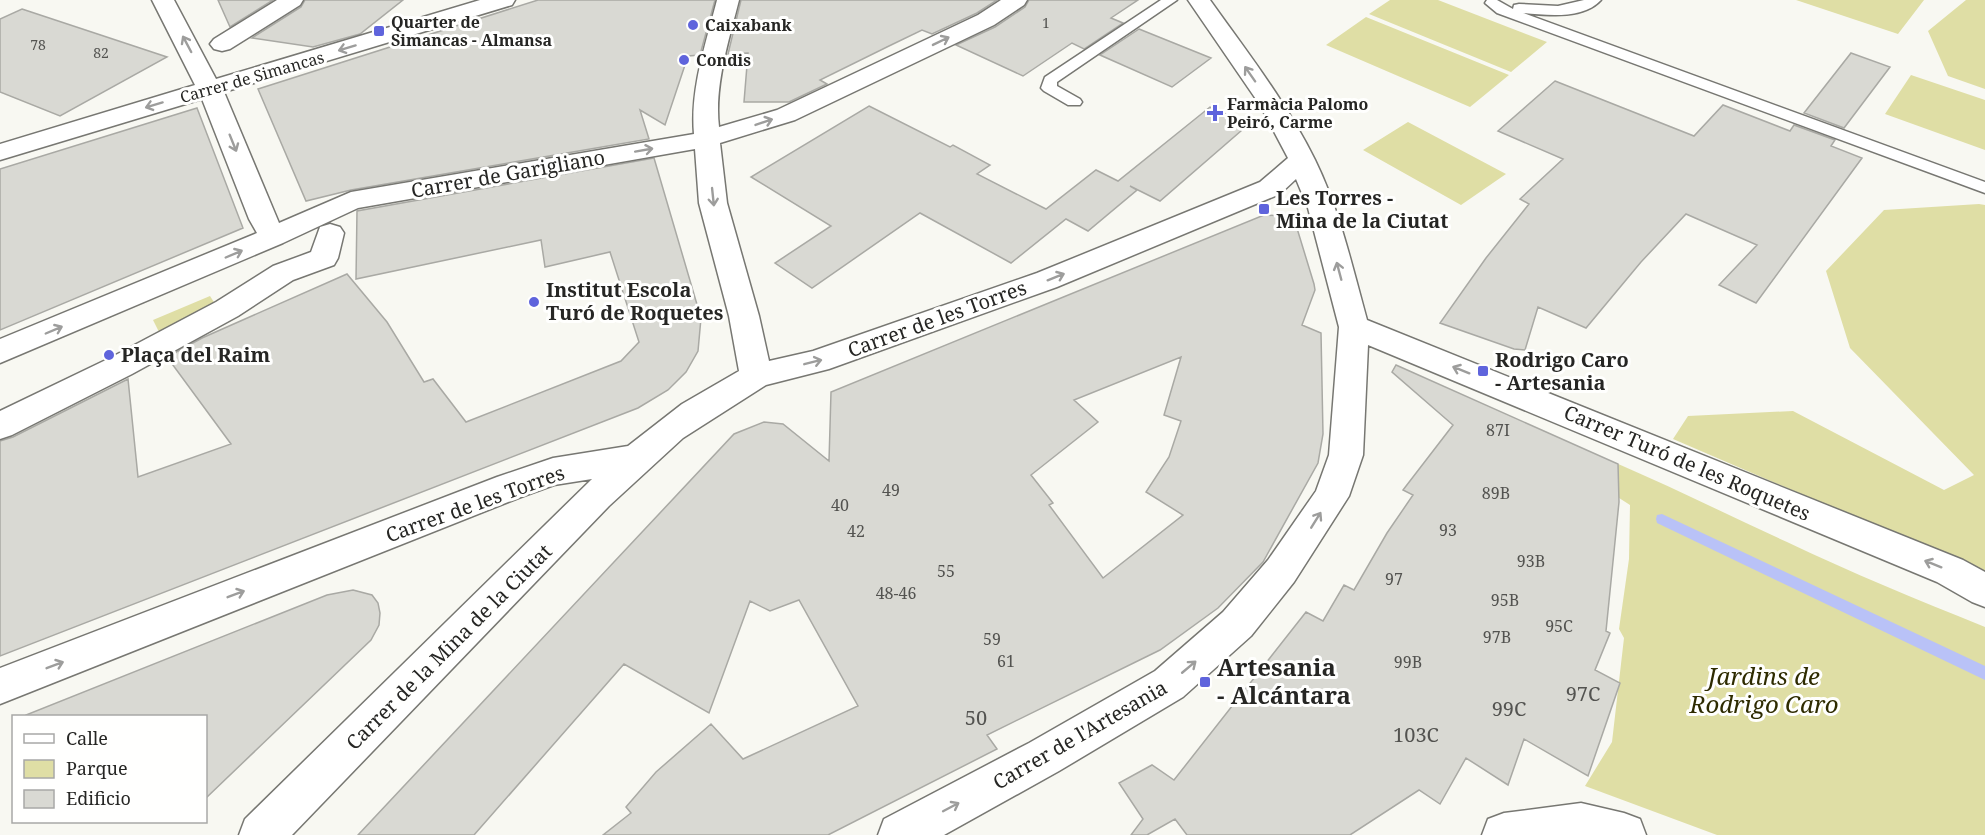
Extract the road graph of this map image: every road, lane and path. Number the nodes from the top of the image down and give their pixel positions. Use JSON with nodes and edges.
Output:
{"nodes":[{"id":1,"x":164,"y":0,"type":"edge"},
{"id":2,"x":292,"y":0,"type":"edge"},
{"id":3,"x":504,"y":0,"type":"edge"},
{"id":4,"x":728,"y":0,"type":"edge"},
{"id":5,"x":1016,"y":0,"type":"edge"},
{"id":6,"x":1170,"y":0,"type":"edge"},
{"id":7,"x":1199,"y":0,"type":"edge"},
{"id":8,"x":1594,"y":0,"type":"edge"},
{"id":9,"x":1488,"y":2,"type":"edge"},
{"id":10,"x":222,"y":44,"type":"dead end"},
{"id":11,"x":210,"y":89,"type":"junction"},
{"id":12,"x":1074,"y":102,"type":"dead end"},
{"id":13,"x":708,"y":139,"type":"junction"},
{"id":14,"x":0,"y":152,"type":"edge"},
{"id":15,"x":1302,"y":160,"type":"junction"},
{"id":16,"x":1985,"y":188,"type":"edge"},
{"id":17,"x":330,"y":233,"type":"dead end"},
{"id":18,"x":278,"y":258,"type":"junction"},
{"id":19,"x":1354,"y":327,"type":"junction"},
{"id":20,"x":0,"y":352,"type":"edge"},
{"id":21,"x":756,"y":376,"type":"junction"},
{"id":22,"x":0,"y":426,"type":"edge"},
{"id":23,"x":637,"y":458,"type":"junction"},
{"id":24,"x":1985,"y":591,"type":"edge"},
{"id":25,"x":0,"y":686,"type":"edge"},
{"id":26,"x":261,"y":835,"type":"edge"},
{"id":27,"x":900,"y":835,"type":"edge"},
{"id":28,"x":1504,"y":835,"type":"edge"},
{"id":29,"x":1624,"y":835,"type":"edge"}],
"edges":[{"from":11,"to":1,"type":"street","one_way":true},
{"from":2,"to":10,"type":"street"},
{"from":3,"to":11,"type":"street","name":"Carrer de Simancas","one_way":true},
{"from":4,"to":13,"type":"street"},
{"from":13,"to":5,"type":"street","name":"Carrer de Garigliano","one_way":true},
{"from":6,"to":12,"type":"lane"},
{"from":15,"to":7,"type":"street","name":"Carrer de l'Artesania","one_way":true},
{"from":8,"to":9,"type":"lane"},
{"from":9,"to":16,"type":"lane"},
{"from":11,"to":14,"type":"street","name":"Carrer de Simancas","one_way":true},
{"from":11,"to":18,"type":"street","one_way":true},
{"from":18,"to":13,"type":"street","name":"Carrer de Garigliano","one_way":true},
{"from":13,"to":21,"type":"street","one_way":true},
{"from":19,"to":15,"type":"street","name":"Carrer de l'Artesania","one_way":true},
{"from":21,"to":15,"type":"street","name":"Carrer de les Torres","one_way":true},
{"from":17,"to":18,"type":"street"},
{"from":20,"to":18,"type":"street","name":"Carrer de Garigliano","one_way":true},
{"from":18,"to":22,"type":"street"},
{"from":24,"to":19,"type":"street","name":"Carrer Turó de les Roquetes","one_way":true},
{"from":27,"to":19,"type":"street","name":"Carrer de l'Artesania","one_way":true},
{"from":21,"to":23,"type":"street","name":"Carrer de les Torres"},
{"from":25,"to":23,"type":"street","name":"Carrer de les Torres","one_way":true},
{"from":23,"to":26,"type":"street","name":"Carrer de la Mina de la Ciutat"},
{"from":28,"to":29,"type":"street"}]}
